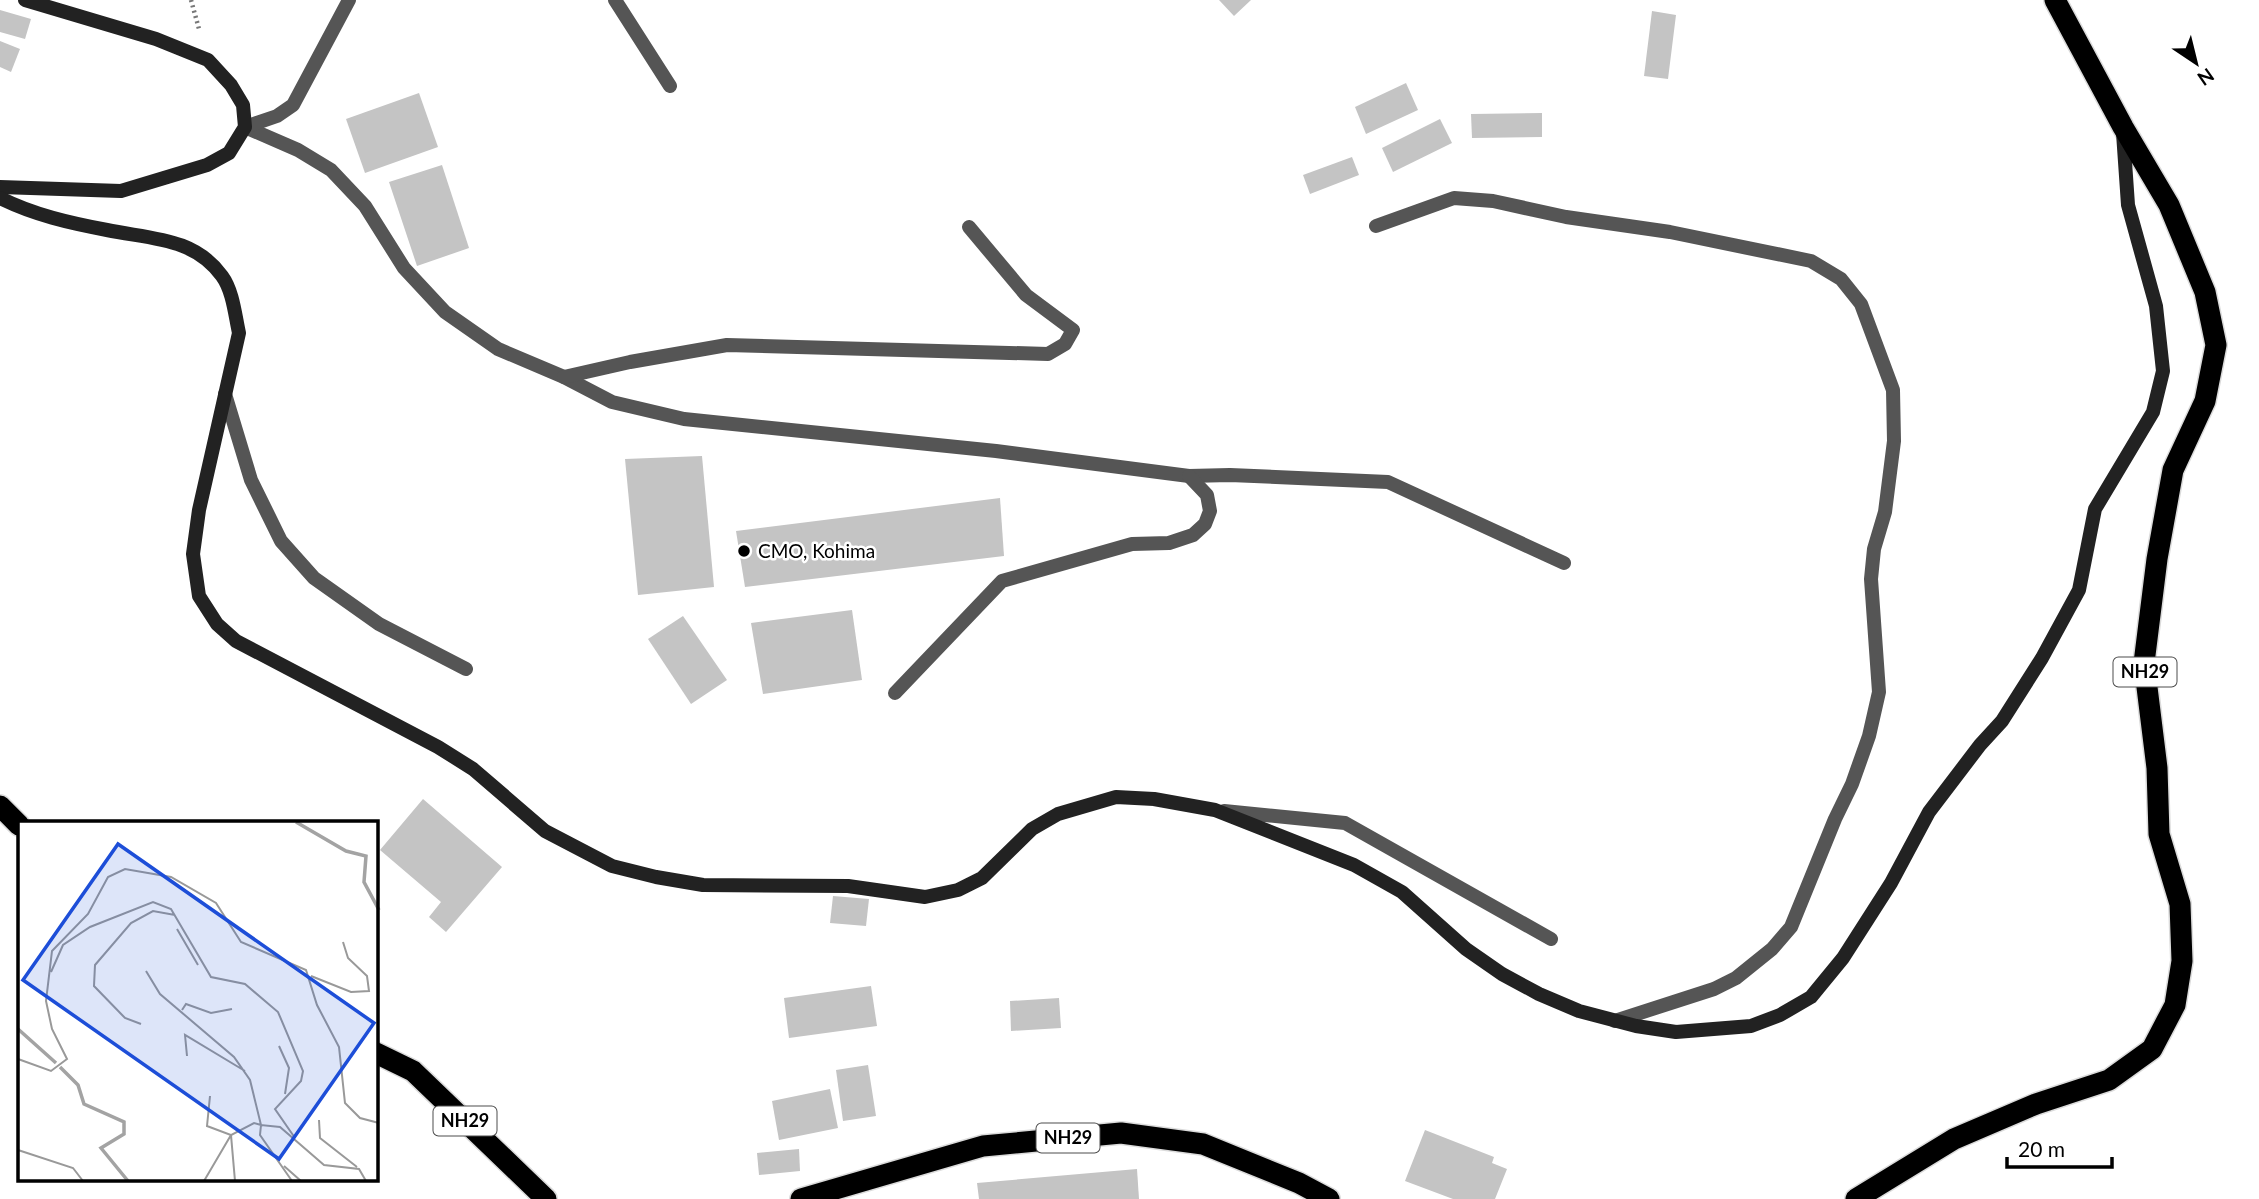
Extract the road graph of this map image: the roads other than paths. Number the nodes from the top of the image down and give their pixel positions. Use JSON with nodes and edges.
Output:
{"nodes":[{"id":1,"x":25,"y":0,"type":"edge"},
{"id":2,"x":349,"y":0,"type":"edge"},
{"id":3,"x":615,"y":0,"type":"edge"},
{"id":4,"x":2054,"y":0,"type":"edge"},
{"id":5,"x":670,"y":86,"type":"dead end"},
{"id":6,"x":245,"y":127,"type":"junction"},
{"id":7,"x":2123,"y":127,"type":"junction"},
{"id":8,"x":0,"y":187,"type":"edge"},
{"id":9,"x":0,"y":198,"type":"edge"},
{"id":10,"x":1376,"y":226,"type":"dead end"},
{"id":11,"x":969,"y":227,"type":"dead end"},
{"id":12,"x":564,"y":377,"type":"junction"},
{"id":13,"x":225,"y":394,"type":"junction"},
{"id":14,"x":1189,"y":476,"type":"junction"},
{"id":15,"x":1564,"y":563,"type":"dead end"},
{"id":16,"x":466,"y":669,"type":"dead end"},
{"id":17,"x":895,"y":693,"type":"dead end"},
{"id":18,"x":0,"y":806,"type":"edge"},
{"id":19,"x":1215,"y":810,"type":"junction"},
{"id":20,"x":18,"y":824,"type":"edge"},
{"id":21,"x":1551,"y":939,"type":"dead end"},
{"id":22,"x":1615,"y":1021,"type":"junction"},
{"id":23,"x":378,"y":1054,"type":"edge"},
{"id":24,"x":547,"y":1199,"type":"edge"},
{"id":25,"x":802,"y":1199,"type":"edge"},
{"id":26,"x":1329,"y":1199,"type":"edge"},
{"id":27,"x":1856,"y":1199,"type":"edge"}],
"edges":[{"from":1,"to":6,"type":"street"},
{"from":2,"to":6,"type":"street"},
{"from":3,"to":5,"type":"street"},
{"from":4,"to":7,"type":"highway","number":"NH29"},
{"from":6,"to":8,"type":"street"},
{"from":6,"to":12,"type":"street"},
{"from":7,"to":22,"type":"street"},
{"from":7,"to":27,"type":"highway","number":"NH29"},
{"from":9,"to":13,"type":"street"},
{"from":10,"to":22,"type":"street"},
{"from":11,"to":12,"type":"street"},
{"from":12,"to":14,"type":"street"},
{"from":13,"to":16,"type":"street"},
{"from":13,"to":19,"type":"street"},
{"from":14,"to":15,"type":"street"},
{"from":14,"to":17,"type":"street"},
{"from":18,"to":20,"type":"highway"},
{"from":19,"to":21,"type":"street"},
{"from":19,"to":22,"type":"street"},
{"from":23,"to":24,"type":"highway","number":"NH29"},
{"from":25,"to":26,"type":"highway","number":"NH29"}]}
